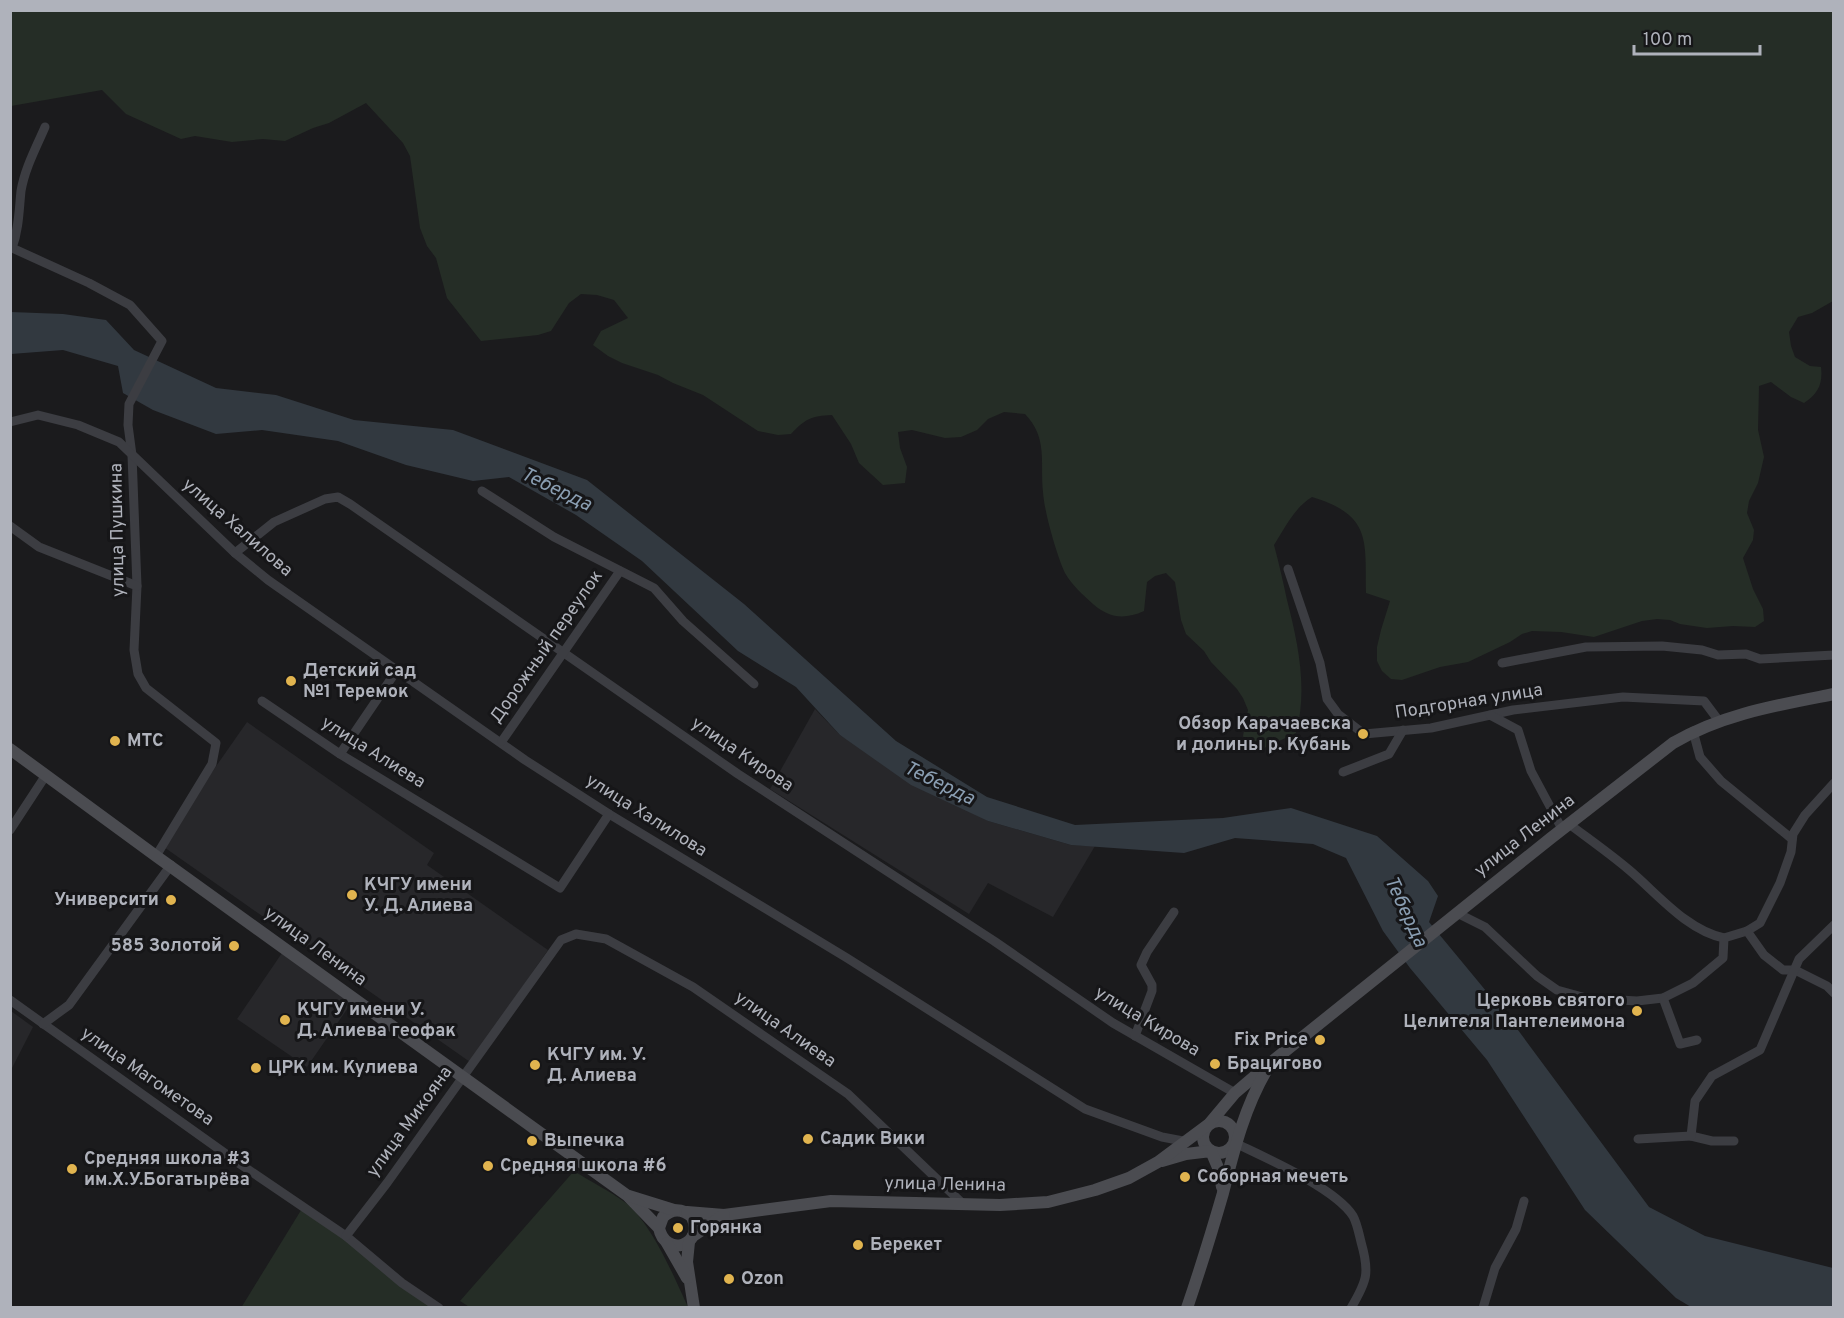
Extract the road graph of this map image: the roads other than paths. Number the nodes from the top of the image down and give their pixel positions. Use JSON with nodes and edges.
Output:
{"nodes":[{"id":1,"x":45,"y":127,"type":"dead end"},
{"id":2,"x":11,"y":247,"type":"edge"},
{"id":3,"x":10,"y":422,"type":"edge"},
{"id":4,"x":132,"y":455,"type":"junction"},
{"id":5,"x":482,"y":491,"type":"dead end"},
{"id":6,"x":10,"y":526,"type":"edge"},
{"id":7,"x":235,"y":553,"type":"junction"},
{"id":8,"x":1288,"y":569,"type":"dead end"},
{"id":9,"x":620,"y":571,"type":"junction"},
{"id":10,"x":137,"y":586,"type":"junction"},
{"id":11,"x":563,"y":654,"type":"junction"},
{"id":12,"x":1833,"y":655,"type":"edge"},
{"id":13,"x":1502,"y":663,"type":"dead end"},
{"id":14,"x":397,"y":670,"type":"junction"},
{"id":15,"x":754,"y":684,"type":"dead end"},
{"id":16,"x":1833,"y":694,"type":"edge"},
{"id":17,"x":262,"y":701,"type":"dead end"},
{"id":18,"x":1490,"y":715,"type":"junction"},
{"id":19,"x":1719,"y":721,"type":"junction"},
{"id":20,"x":1403,"y":730,"type":"junction"},
{"id":21,"x":1693,"y":731,"type":"junction"},
{"id":22,"x":502,"y":741,"type":"junction"},
{"id":23,"x":10,"y":749,"type":"edge"},
{"id":24,"x":340,"y":754,"type":"junction"},
{"id":25,"x":1343,"y":772,"type":"dead end"},
{"id":26,"x":46,"y":775,"type":"junction"},
{"id":27,"x":1833,"y":783,"type":"edge"},
{"id":28,"x":609,"y":814,"type":"junction"},
{"id":29,"x":1566,"y":827,"type":"junction"},
{"id":30,"x":10,"y":830,"type":"edge"},
{"id":31,"x":1792,"y":838,"type":"junction"},
{"id":32,"x":156,"y":856,"type":"junction"},
{"id":33,"x":171,"y":866,"type":"junction"},
{"id":34,"x":1174,"y":912,"type":"dead end"},
{"id":35,"x":1457,"y":913,"type":"junction"},
{"id":36,"x":1833,"y":925,"type":"edge"},
{"id":37,"x":1747,"y":932,"type":"junction"},
{"id":38,"x":1724,"y":938,"type":"junction"},
{"id":39,"x":561,"y":940,"type":"joint"},
{"id":40,"x":1795,"y":970,"type":"junction"},
{"id":41,"x":1833,"y":993,"type":"edge"},
{"id":42,"x":1663,"y":998,"type":"junction"},
{"id":43,"x":10,"y":1000,"type":"edge"},
{"id":44,"x":43,"y":1024,"type":"junction"},
{"id":45,"x":1135,"y":1036,"type":"junction"},
{"id":46,"x":1698,"y":1040,"type":"dead end"},
{"id":47,"x":1269,"y":1065,"type":"junction"},
{"id":48,"x":463,"y":1077,"type":"junction"},
{"id":49,"x":1235,"y":1093,"type":"junction"},
{"id":50,"x":1209,"y":1124,"type":"junction"},
{"id":51,"x":1691,"y":1136,"type":"junction"},
{"id":52,"x":1638,"y":1139,"type":"dead end"},
{"id":53,"x":1183,"y":1141,"type":"junction"},
{"id":54,"x":1734,"y":1141,"type":"dead end"},
{"id":55,"x":1235,"y":1143,"type":"junction"},
{"id":56,"x":1210,"y":1151,"type":"junction"},
{"id":57,"x":1158,"y":1162,"type":"junction"},
{"id":58,"x":1223,"y":1193,"type":"junction"},
{"id":59,"x":628,"y":1196,"type":"junction"},
{"id":60,"x":1524,"y":1201,"type":"dead end"},
{"id":61,"x":962,"y":1203,"type":"junction"},
{"id":62,"x":681,"y":1211,"type":"junction"},
{"id":63,"x":724,"y":1215,"type":"junction"},
{"id":64,"x":659,"y":1228,"type":"junction"},
{"id":65,"x":346,"y":1236,"type":"junction"},
{"id":66,"x":691,"y":1239,"type":"junction"},
{"id":67,"x":667,"y":1243,"type":"junction"},
{"id":68,"x":689,"y":1282,"type":"junction"},
{"id":69,"x":439,"y":1308,"type":"edge"},
{"id":70,"x":694,"y":1308,"type":"edge"},
{"id":71,"x":1187,"y":1308,"type":"edge"},
{"id":72,"x":1352,"y":1308,"type":"edge"},
{"id":73,"x":1483,"y":1308,"type":"edge"}],
"edges":[{"from":1,"to":2,"type":"street"},
{"from":2,"to":4,"type":"street","name":"улица Пушкина"},
{"from":3,"to":4,"type":"street","name":"улица Халилова"},
{"from":4,"to":7,"type":"street","name":"улица Халилова"},
{"from":4,"to":10,"type":"street","name":"улица Пушкина"},
{"from":5,"to":9,"type":"street"},
{"from":6,"to":10,"type":"street"},
{"from":7,"to":11,"type":"street","name":"улица Кирова"},
{"from":7,"to":14,"type":"street","name":"улица Халилова"},
{"from":8,"to":20,"type":"street","name":"Подгорная улица"},
{"from":9,"to":11,"type":"street","name":"Дорожный переулок"},
{"from":9,"to":15,"type":"street"},
{"from":10,"to":32,"type":"street","name":"улица Пушкина"},
{"from":11,"to":22,"type":"street","name":"Дорожный переулок"},
{"from":11,"to":45,"type":"street","name":"улица Кирова"},
{"from":12,"to":13,"type":"street"},
{"from":14,"to":22,"type":"street","name":"улица Халилова"},
{"from":14,"to":24,"type":"street"},
{"from":16,"to":19,"type":"main road","name":"улица Ленина"},
{"from":17,"to":24,"type":"street","name":"улица Алиева"},
{"from":18,"to":19,"type":"street","name":"Подгорная улица"},
{"from":18,"to":20,"type":"street","name":"Подгорная улица"},
{"from":18,"to":29,"type":"street"},
{"from":19,"to":21,"type":"main road","name":"улица Ленина"},
{"from":20,"to":25,"type":"street"},
{"from":21,"to":29,"type":"main road","name":"улица Ленина"},
{"from":21,"to":31,"type":"street"},
{"from":22,"to":28,"type":"street","name":"улица Халилова"},
{"from":23,"to":26,"type":"main road","name":"улица Ленина"},
{"from":24,"to":28,"type":"street","name":"улица Алиева"},
{"from":26,"to":30,"type":"street"},
{"from":26,"to":32,"type":"main road","name":"улица Ленина"},
{"from":27,"to":31,"type":"street"},
{"from":28,"to":53,"type":"street","name":"улица Халилова"},
{"from":29,"to":35,"type":"main road","name":"улица Ленина"},
{"from":29,"to":38,"type":"street"},
{"from":31,"to":37,"type":"street"},
{"from":32,"to":33,"type":"main road","name":"улица Ленина"},
{"from":33,"to":44,"type":"street"},
{"from":33,"to":48,"type":"main road","name":"улица Ленина"},
{"from":34,"to":45,"type":"street"},
{"from":35,"to":42,"type":"street"},
{"from":35,"to":47,"type":"main road","name":"улица Ленина"},
{"from":36,"to":40,"type":"street"},
{"from":37,"to":38,"type":"street"},
{"from":37,"to":40,"type":"street"},
{"from":38,"to":42,"type":"street"},
{"from":39,"to":48,"type":"street","name":"улица Микояна"},
{"from":39,"to":61,"type":"street","name":"улица Алиева"},
{"from":40,"to":41,"type":"street"},
{"from":40,"to":51,"type":"street"},
{"from":42,"to":46,"type":"street"},
{"from":43,"to":44,"type":"street","name":"улица Магометова"},
{"from":44,"to":65,"type":"street","name":"улица Магометова"},
{"from":45,"to":49,"type":"street","name":"улица Кирова"},
{"from":47,"to":49,"type":"main road","name":"улица Ленина"},
{"from":47,"to":55,"type":"main road","name":"улица Ленина"},
{"from":48,"to":59,"type":"main road","name":"улица Ленина"},
{"from":48,"to":65,"type":"street","name":"улица Микояна"},
{"from":49,"to":50,"type":"main road","name":"улица Ленина"},
{"from":50,"to":53,"type":"main road","name":"улица Ленина"},
{"from":50,"to":55,"type":"main road"},
{"from":50,"to":56,"type":"main road"},
{"from":51,"to":52,"type":"street"},
{"from":51,"to":54,"type":"street"},
{"from":53,"to":57,"type":"main road","name":"улица Ленина"},
{"from":55,"to":56,"type":"main road"},
{"from":55,"to":58,"type":"main road","name":"улица Ленина"},
{"from":55,"to":72,"type":"street"},
{"from":56,"to":57,"type":"main road","name":"улица Ленина"},
{"from":56,"to":58,"type":"main road"},
{"from":57,"to":61,"type":"main road","name":"улица Ленина"},
{"from":58,"to":71,"type":"main road","name":"улица Ленина"},
{"from":59,"to":62,"type":"main road","name":"улица Ленина"},
{"from":59,"to":64,"type":"main road","name":"улица Ленина"},
{"from":60,"to":73,"type":"street"},
{"from":61,"to":63,"type":"main road","name":"улица Ленина"},
{"from":62,"to":63,"type":"main road","name":"улица Ленина"},
{"from":62,"to":64,"type":"main road"},
{"from":62,"to":66,"type":"main road"},
{"from":63,"to":66,"type":"main road","name":"улица Ленина"},
{"from":64,"to":67,"type":"main road"},
{"from":65,"to":69,"type":"street","name":"улица Магометова"},
{"from":66,"to":67,"type":"main road"},
{"from":66,"to":68,"type":"main road"},
{"from":67,"to":68,"type":"main road"},
{"from":68,"to":70,"type":"main road"}]}
